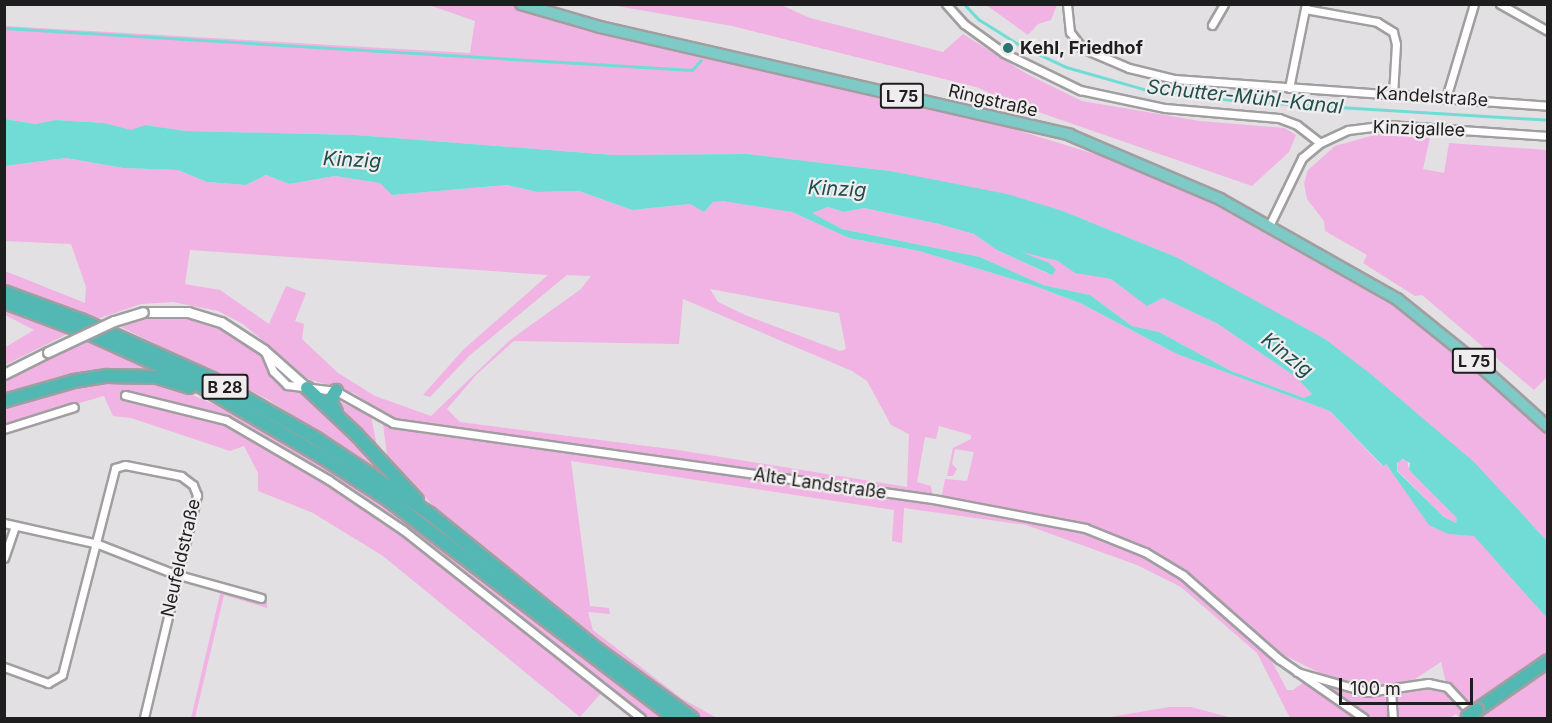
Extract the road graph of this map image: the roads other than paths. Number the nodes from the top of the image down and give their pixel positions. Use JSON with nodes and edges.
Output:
{"nodes":[{"id":1,"x":521,"y":4,"type":"edge"},
{"id":2,"x":946,"y":4,"type":"edge"},
{"id":3,"x":1067,"y":4,"type":"edge"},
{"id":4,"x":1224,"y":4,"type":"edge"},
{"id":5,"x":1474,"y":4,"type":"edge"},
{"id":6,"x":1500,"y":4,"type":"edge"},
{"id":7,"x":1306,"y":7,"type":"edge"},
{"id":8,"x":1212,"y":25,"type":"dead end"},
{"id":9,"x":1548,"y":31,"type":"edge"},
{"id":10,"x":1289,"y":88,"type":"junction"},
{"id":11,"x":1393,"y":94,"type":"junction"},
{"id":12,"x":1446,"y":98,"type":"junction"},
{"id":13,"x":1548,"y":106,"type":"edge"},
{"id":14,"x":1548,"y":136,"type":"edge"},
{"id":15,"x":1320,"y":143,"type":"junction"},
{"id":16,"x":1269,"y":226,"type":"junction"},
{"id":17,"x":4,"y":292,"type":"edge"},
{"id":18,"x":4,"y":302,"type":"edge"},
{"id":19,"x":4,"y":374,"type":"edge"},
{"id":20,"x":307,"y":388,"type":"junction"},
{"id":21,"x":336,"y":391,"type":"junction"},
{"id":22,"x":125,"y":395,"type":"dead end"},
{"id":23,"x":220,"y":396,"type":"junction"},
{"id":24,"x":4,"y":401,"type":"edge"},
{"id":25,"x":74,"y":407,"type":"dead end"},
{"id":26,"x":338,"y":416,"type":"junction"},
{"id":27,"x":1548,"y":427,"type":"edge"},
{"id":28,"x":4,"y":429,"type":"edge"},
{"id":29,"x":430,"y":514,"type":"junction"},
{"id":30,"x":4,"y":523,"type":"edge"},
{"id":31,"x":15,"y":526,"type":"junction"},
{"id":32,"x":98,"y":544,"type":"junction"},
{"id":33,"x":4,"y":558,"type":"edge"},
{"id":34,"x":176,"y":574,"type":"junction"},
{"id":35,"x":261,"y":598,"type":"dead end"},
{"id":36,"x":1548,"y":661,"type":"edge"},
{"id":37,"x":4,"y":667,"type":"edge"},
{"id":38,"x":1548,"y":671,"type":"edge"},
{"id":39,"x":1297,"y":672,"type":"junction"},
{"id":40,"x":1391,"y":691,"type":"junction"},
{"id":41,"x":1498,"y":700,"type":"junction"},
{"id":42,"x":1474,"y":716,"type":"edge"},
{"id":43,"x":144,"y":718,"type":"edge"},
{"id":44,"x":641,"y":718,"type":"edge"},
{"id":45,"x":675,"y":718,"type":"edge"},
{"id":46,"x":692,"y":718,"type":"edge"},
{"id":47,"x":1364,"y":718,"type":"edge"},
{"id":48,"x":1393,"y":718,"type":"edge"}],
"edges":[{"from":1,"to":16,"type":"main road","name":"Ringstraße","number":"L 75"},
{"from":2,"to":15,"type":"street"},
{"from":3,"to":10,"type":"street","name":"Kandelstraße"},
{"from":4,"to":8,"type":"street"},
{"from":5,"to":12,"type":"street"},
{"from":6,"to":9,"type":"street"},
{"from":7,"to":10,"type":"street"},
{"from":7,"to":11,"type":"street"},
{"from":10,"to":11,"type":"street","name":"Kandelstraße"},
{"from":11,"to":12,"type":"street","name":"Kandelstraße"},
{"from":12,"to":13,"type":"street","name":"Kandelstraße"},
{"from":14,"to":15,"type":"street","name":"Kinzigallee"},
{"from":15,"to":16,"type":"street","name":"Kinzigallee"},
{"from":16,"to":27,"type":"main road","number":"L 75"},
{"from":17,"to":29,"type":"highway","number":"B 28"},
{"from":18,"to":23,"type":"highway","number":"B 28"},
{"from":19,"to":20,"type":"street","bridge":true},
{"from":20,"to":21,"type":"street","name":"Alte Landstraße"},
{"from":20,"to":26,"type":"highway"},
{"from":21,"to":26,"type":"highway"},
{"from":21,"to":39,"type":"street","name":"Alte Landstraße"},
{"from":22,"to":44,"type":"street"},
{"from":23,"to":24,"type":"highway"},
{"from":23,"to":45,"type":"highway","number":"B 28"},
{"from":25,"to":28,"type":"street"},
{"from":26,"to":29,"type":"highway"},
{"from":29,"to":46,"type":"highway","number":"B 28"},
{"from":30,"to":31,"type":"street"},
{"from":31,"to":32,"type":"street"},
{"from":31,"to":33,"type":"street"},
{"from":32,"to":34,"type":"street"},
{"from":32,"to":34,"type":"street","name":"Neufeldstraße"},
{"from":32,"to":37,"type":"street"},
{"from":34,"to":35,"type":"street"},
{"from":34,"to":43,"type":"street","name":"Neufeldstraße"},
{"from":36,"to":41,"type":"highway"},
{"from":38,"to":41,"type":"highway"},
{"from":39,"to":40,"type":"street"},
{"from":39,"to":47,"type":"street","name":"Alte Landstraße"},
{"from":40,"to":42,"type":"street"},
{"from":40,"to":48,"type":"street"},
{"from":41,"to":42,"type":"highway"}]}
